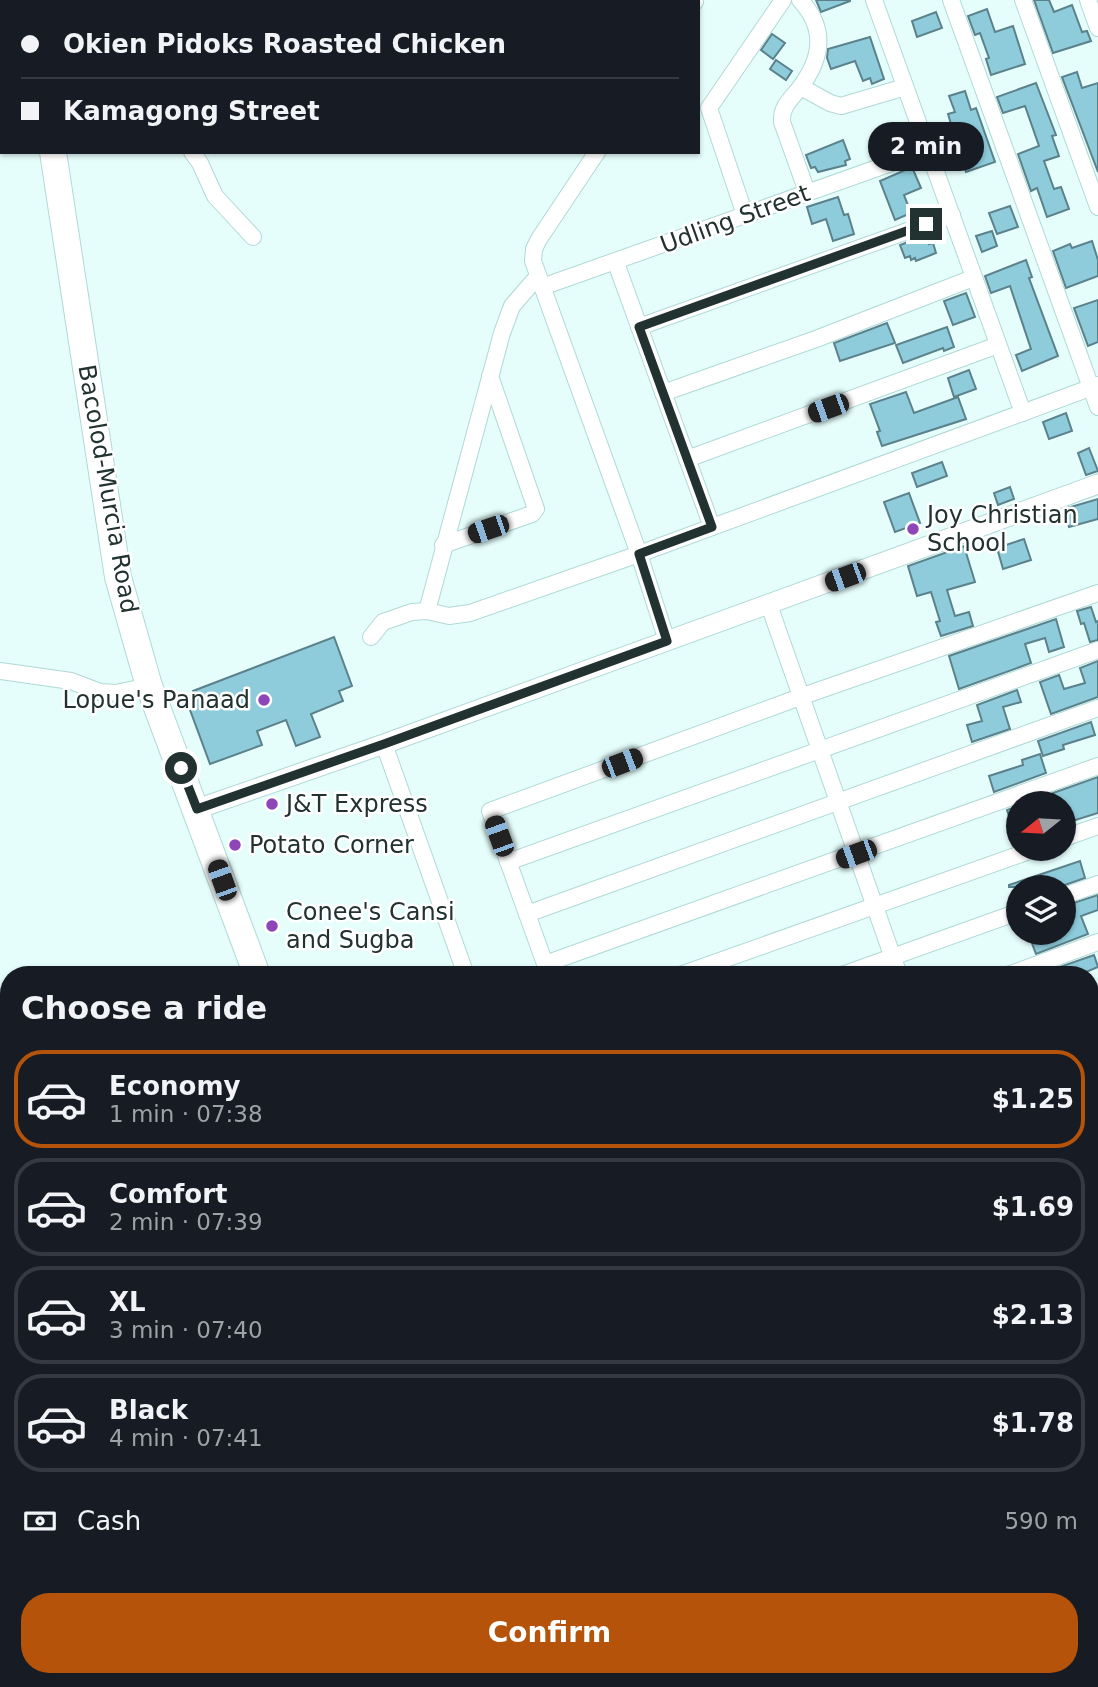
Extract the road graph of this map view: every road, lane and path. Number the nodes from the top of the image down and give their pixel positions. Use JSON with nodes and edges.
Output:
{"nodes":[{"id":1,"x":783,"y":0,"type":"edge"},
{"id":2,"x":800,"y":0,"type":"edge"},
{"id":3,"x":874,"y":0,"type":"edge"},
{"id":4,"x":951,"y":0,"type":"edge"},
{"id":5,"x":1023,"y":0,"type":"edge"},
{"id":6,"x":1088,"y":0,"type":"edge"},
{"id":7,"x":1098,"y":28,"type":"edge"},
{"id":8,"x":801,"y":86,"type":"junction"},
{"id":9,"x":905,"y":87,"type":"junction"},
{"id":10,"x":704,"y":105,"type":"edge"},
{"id":11,"x":928,"y":150,"type":"junction"},
{"id":12,"x":53,"y":154,"type":"edge"},
{"id":13,"x":193,"y":154,"type":"edge"},
{"id":14,"x":596,"y":154,"type":"edge"},
{"id":15,"x":807,"y":192,"type":"junction"},
{"id":16,"x":1098,"y":207,"type":"edge"},
{"id":17,"x":746,"y":215,"type":"junction"},
{"id":18,"x":952,"y":215,"type":"junction"},
{"id":19,"x":253,"y":237,"type":"dead end"},
{"id":20,"x":616,"y":263,"type":"junction"},
{"id":21,"x":973,"y":278,"type":"junction"},
{"id":22,"x":540,"y":282,"type":"junction"},
{"id":23,"x":639,"y":327,"type":"junction"},
{"id":24,"x":998,"y":345,"type":"junction"},
{"id":25,"x":490,"y":376,"type":"junction"},
{"id":26,"x":1094,"y":386,"type":"edge"},
{"id":27,"x":663,"y":393,"type":"junction"},
{"id":28,"x":1098,"y":407,"type":"edge"},
{"id":29,"x":1023,"y":412,"type":"junction"},
{"id":30,"x":687,"y":459,"type":"junction"},
{"id":31,"x":1098,"y":484,"type":"edge"},
{"id":32,"x":712,"y":527,"type":"junction"},
{"id":33,"x":443,"y":545,"type":"junction"},
{"id":34,"x":639,"y":554,"type":"junction"},
{"id":35,"x":1098,"y":593,"type":"edge"},
{"id":36,"x":769,"y":605,"type":"junction"},
{"id":37,"x":426,"y":611,"type":"junction"},
{"id":38,"x":371,"y":637,"type":"dead end"},
{"id":39,"x":667,"y":641,"type":"junction"},
{"id":40,"x":1098,"y":650,"type":"edge"},
{"id":41,"x":0,"y":671,"type":"edge"},
{"id":42,"x":149,"y":686,"type":"junction"},
{"id":43,"x":800,"y":697,"type":"junction"},
{"id":44,"x":1098,"y":708,"type":"edge"},
{"id":45,"x":384,"y":744,"type":"junction"},
{"id":46,"x":818,"y":749,"type":"junction"},
{"id":47,"x":1098,"y":766,"type":"edge"},
{"id":48,"x":837,"y":802,"type":"junction"},
{"id":49,"x":197,"y":809,"type":"junction"},
{"id":50,"x":1098,"y":826,"type":"edge"},
{"id":51,"x":1076,"y":834,"type":"edge"},
{"id":52,"x":856,"y":854,"type":"junction"},
{"id":53,"x":1006,"y":860,"type":"edge"},
{"id":54,"x":509,"y":862,"type":"junction"},
{"id":55,"x":1098,"y":884,"type":"edge"},
{"id":56,"x":1076,"y":892,"type":"edge"},
{"id":57,"x":875,"y":907,"type":"junction"},
{"id":58,"x":527,"y":914,"type":"junction"},
{"id":59,"x":1006,"y":916,"type":"edge"},
{"id":60,"x":1098,"y":942,"type":"edge"},
{"id":61,"x":893,"y":957,"type":"junction"},
{"id":62,"x":254,"y":966,"type":"edge"},
{"id":63,"x":463,"y":966,"type":"edge"},
{"id":64,"x":546,"y":966,"type":"edge"},
{"id":65,"x":555,"y":966,"type":"edge"},
{"id":66,"x":706,"y":966,"type":"edge"},
{"id":67,"x":868,"y":966,"type":"edge"},
{"id":68,"x":896,"y":966,"type":"edge"},
{"id":69,"x":1033,"y":966,"type":"edge"}],
"edges":[{"from":1,"to":10,"type":"street"},
{"from":2,"to":8,"type":"street"},
{"from":3,"to":9,"type":"street"},
{"from":4,"to":26,"type":"street"},
{"from":5,"to":16,"type":"street"},
{"from":6,"to":7,"type":"street"},
{"from":8,"to":9,"type":"street"},
{"from":8,"to":15,"type":"street"},
{"from":9,"to":11,"type":"street"},
{"from":10,"to":17,"type":"street"},
{"from":11,"to":15,"type":"street","name":"Udling Street"},
{"from":11,"to":18,"type":"street"},
{"from":12,"to":42,"type":"main road","name":"Bacolod-Murcia Road"},
{"from":13,"to":19,"type":"street"},
{"from":14,"to":22,"type":"street"},
{"from":15,"to":17,"type":"street","name":"Udling Street"},
{"from":17,"to":20,"type":"street","name":"Udling Street"},
{"from":18,"to":21,"type":"street"},
{"from":18,"to":23,"type":"street"},
{"from":20,"to":22,"type":"street","name":"Udling Street"},
{"from":20,"to":23,"type":"street"},
{"from":21,"to":24,"type":"street"},
{"from":21,"to":27,"type":"street"},
{"from":22,"to":25,"type":"street"},
{"from":22,"to":34,"type":"street"},
{"from":23,"to":27,"type":"street"},
{"from":24,"to":29,"type":"street"},
{"from":24,"to":30,"type":"street"},
{"from":25,"to":33,"type":"street"},
{"from":25,"to":33,"type":"street"},
{"from":26,"to":28,"type":"street"},
{"from":26,"to":29,"type":"street"},
{"from":27,"to":30,"type":"street"},
{"from":29,"to":32,"type":"street"},
{"from":30,"to":32,"type":"street"},
{"from":31,"to":36,"type":"street"},
{"from":32,"to":34,"type":"street"},
{"from":33,"to":37,"type":"street"},
{"from":34,"to":37,"type":"street"},
{"from":34,"to":39,"type":"street"},
{"from":35,"to":43,"type":"street"},
{"from":36,"to":39,"type":"street"},
{"from":36,"to":43,"type":"street"},
{"from":37,"to":38,"type":"street"},
{"from":39,"to":45,"type":"street"},
{"from":40,"to":46,"type":"street"},
{"from":41,"to":42,"type":"street"},
{"from":42,"to":49,"type":"main road","name":"Bacolod-Murcia Road"},
{"from":43,"to":46,"type":"street"},
{"from":43,"to":54,"type":"street"},
{"from":44,"to":48,"type":"street"},
{"from":45,"to":49,"type":"street"},
{"from":45,"to":63,"type":"street"},
{"from":46,"to":48,"type":"street"},
{"from":46,"to":54,"type":"street"},
{"from":47,"to":52,"type":"street"},
{"from":48,"to":52,"type":"street"},
{"from":48,"to":58,"type":"street"},
{"from":49,"to":62,"type":"main road","name":"Bacolod-Murcia Road"},
{"from":50,"to":51,"type":"street"},
{"from":52,"to":57,"type":"street"},
{"from":52,"to":65,"type":"street"},
{"from":53,"to":57,"type":"street"},
{"from":54,"to":58,"type":"street"},
{"from":55,"to":56,"type":"street"},
{"from":57,"to":61,"type":"street"},
{"from":57,"to":66,"type":"street"},
{"from":58,"to":64,"type":"street"},
{"from":59,"to":61,"type":"street"},
{"from":60,"to":69,"type":"street"},
{"from":61,"to":67,"type":"street"},
{"from":61,"to":68,"type":"street"}]}
